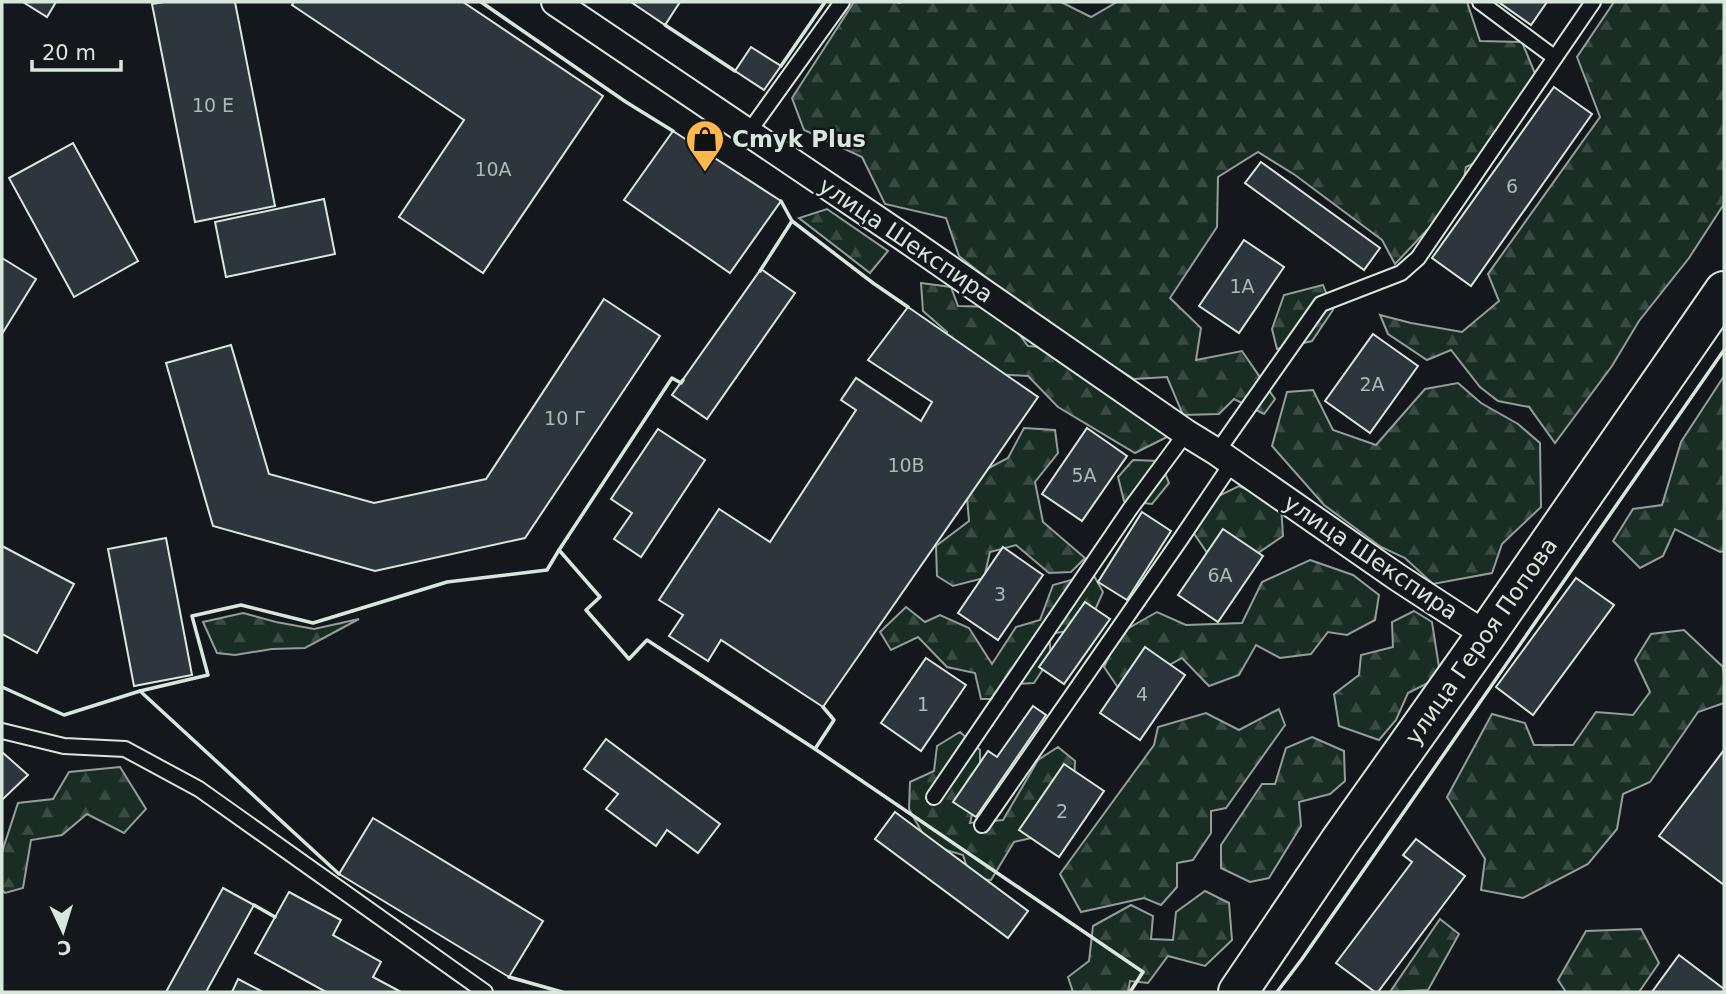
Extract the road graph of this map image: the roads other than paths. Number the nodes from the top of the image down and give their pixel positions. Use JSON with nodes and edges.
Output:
{"nodes":[{"id":1,"x":555,"y":2,"type":"edge"},
{"id":2,"x":842,"y":2,"type":"edge"},
{"id":3,"x":1480,"y":2,"type":"edge"},
{"id":4,"x":1593,"y":2,"type":"edge"},
{"id":5,"x":1554,"y":57,"type":"junction"},
{"id":6,"x":748,"y":133,"type":"junction"},
{"id":7,"x":1724,"y":291,"type":"edge"},
{"id":8,"x":1186,"y":433,"type":"junction"},
{"id":9,"x":1225,"y":458,"type":"junction"},
{"id":10,"x":1486,"y":635,"type":"junction"},
{"id":11,"x":2,"y":732,"type":"edge"},
{"id":12,"x":934,"y":797,"type":"dead end"},
{"id":13,"x":982,"y":825,"type":"dead end"},
{"id":14,"x":485,"y":992,"type":"edge"},
{"id":15,"x":1238,"y":992,"type":"edge"}],
"edges":[{"from":1,"to":6,"type":"street","name":"улица Шекспира"},
{"from":2,"to":6,"type":"lane"},
{"from":3,"to":5,"type":"lane"},
{"from":4,"to":5,"type":"lane"},
{"from":5,"to":9,"type":"lane"},
{"from":6,"to":8,"type":"street","name":"улица Шекспира"},
{"from":7,"to":10,"type":"street","name":"улица Героя Попова"},
{"from":8,"to":9,"type":"street","name":"улица Шекспира"},
{"from":8,"to":12,"type":"lane"},
{"from":9,"to":10,"type":"street","name":"улица Шекспира"},
{"from":9,"to":13,"type":"lane"},
{"from":10,"to":15,"type":"street","name":"улица Героя Попова"},
{"from":11,"to":14,"type":"lane"}]}
